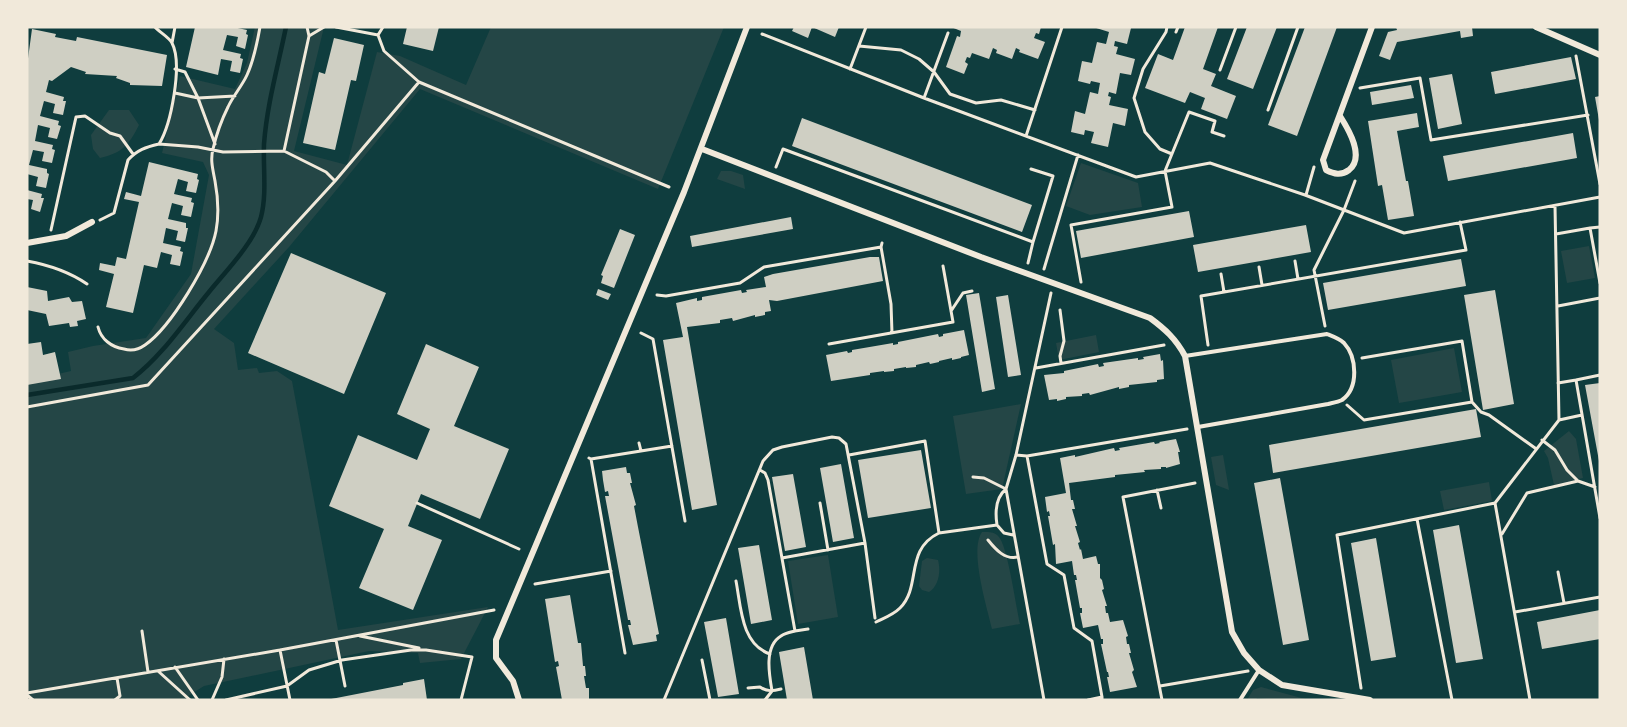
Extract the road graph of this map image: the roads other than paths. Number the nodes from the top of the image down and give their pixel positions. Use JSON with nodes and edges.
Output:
{"nodes":[{"id":1,"x":747,"y":27,"type":"edge"},
{"id":2,"x":1372,"y":27,"type":"edge"},
{"id":3,"x":1536,"y":27,"type":"edge"},
{"id":4,"x":1600,"y":55,"type":"edge"},
{"id":5,"x":1340,"y":116,"type":"junction"},
{"id":6,"x":702,"y":149,"type":"junction"},
{"id":7,"x":92,"y":222,"type":"road end"},
{"id":8,"x":27,"y":243,"type":"edge"},
{"id":9,"x":1185,"y":356,"type":"junction"},
{"id":10,"x":1198,"y":427,"type":"junction"},
{"id":11,"x":1259,"y":670,"type":"junction"},
{"id":12,"x":1362,"y":699,"type":"edge"},
{"id":13,"x":519,"y":700,"type":"edge"},
{"id":14,"x":1240,"y":700,"type":"edge"},
{"id":15,"x":1370,"y":700,"type":"edge"}],
"edges":[{"from":1,"to":6,"type":"street"},
{"from":2,"to":5,"type":"street"},
{"from":3,"to":4,"type":"street"},
{"from":5,"to":5,"type":"street"},
{"from":6,"to":9,"type":"street"},
{"from":6,"to":13,"type":"street"},
{"from":7,"to":8,"type":"street"},
{"from":9,"to":10,"type":"street"},
{"from":9,"to":10,"type":"lane"},
{"from":10,"to":11,"type":"street"},
{"from":11,"to":12,"type":"street"},
{"from":11,"to":14,"type":"lane"},
{"from":12,"to":15,"type":"street"}]}
